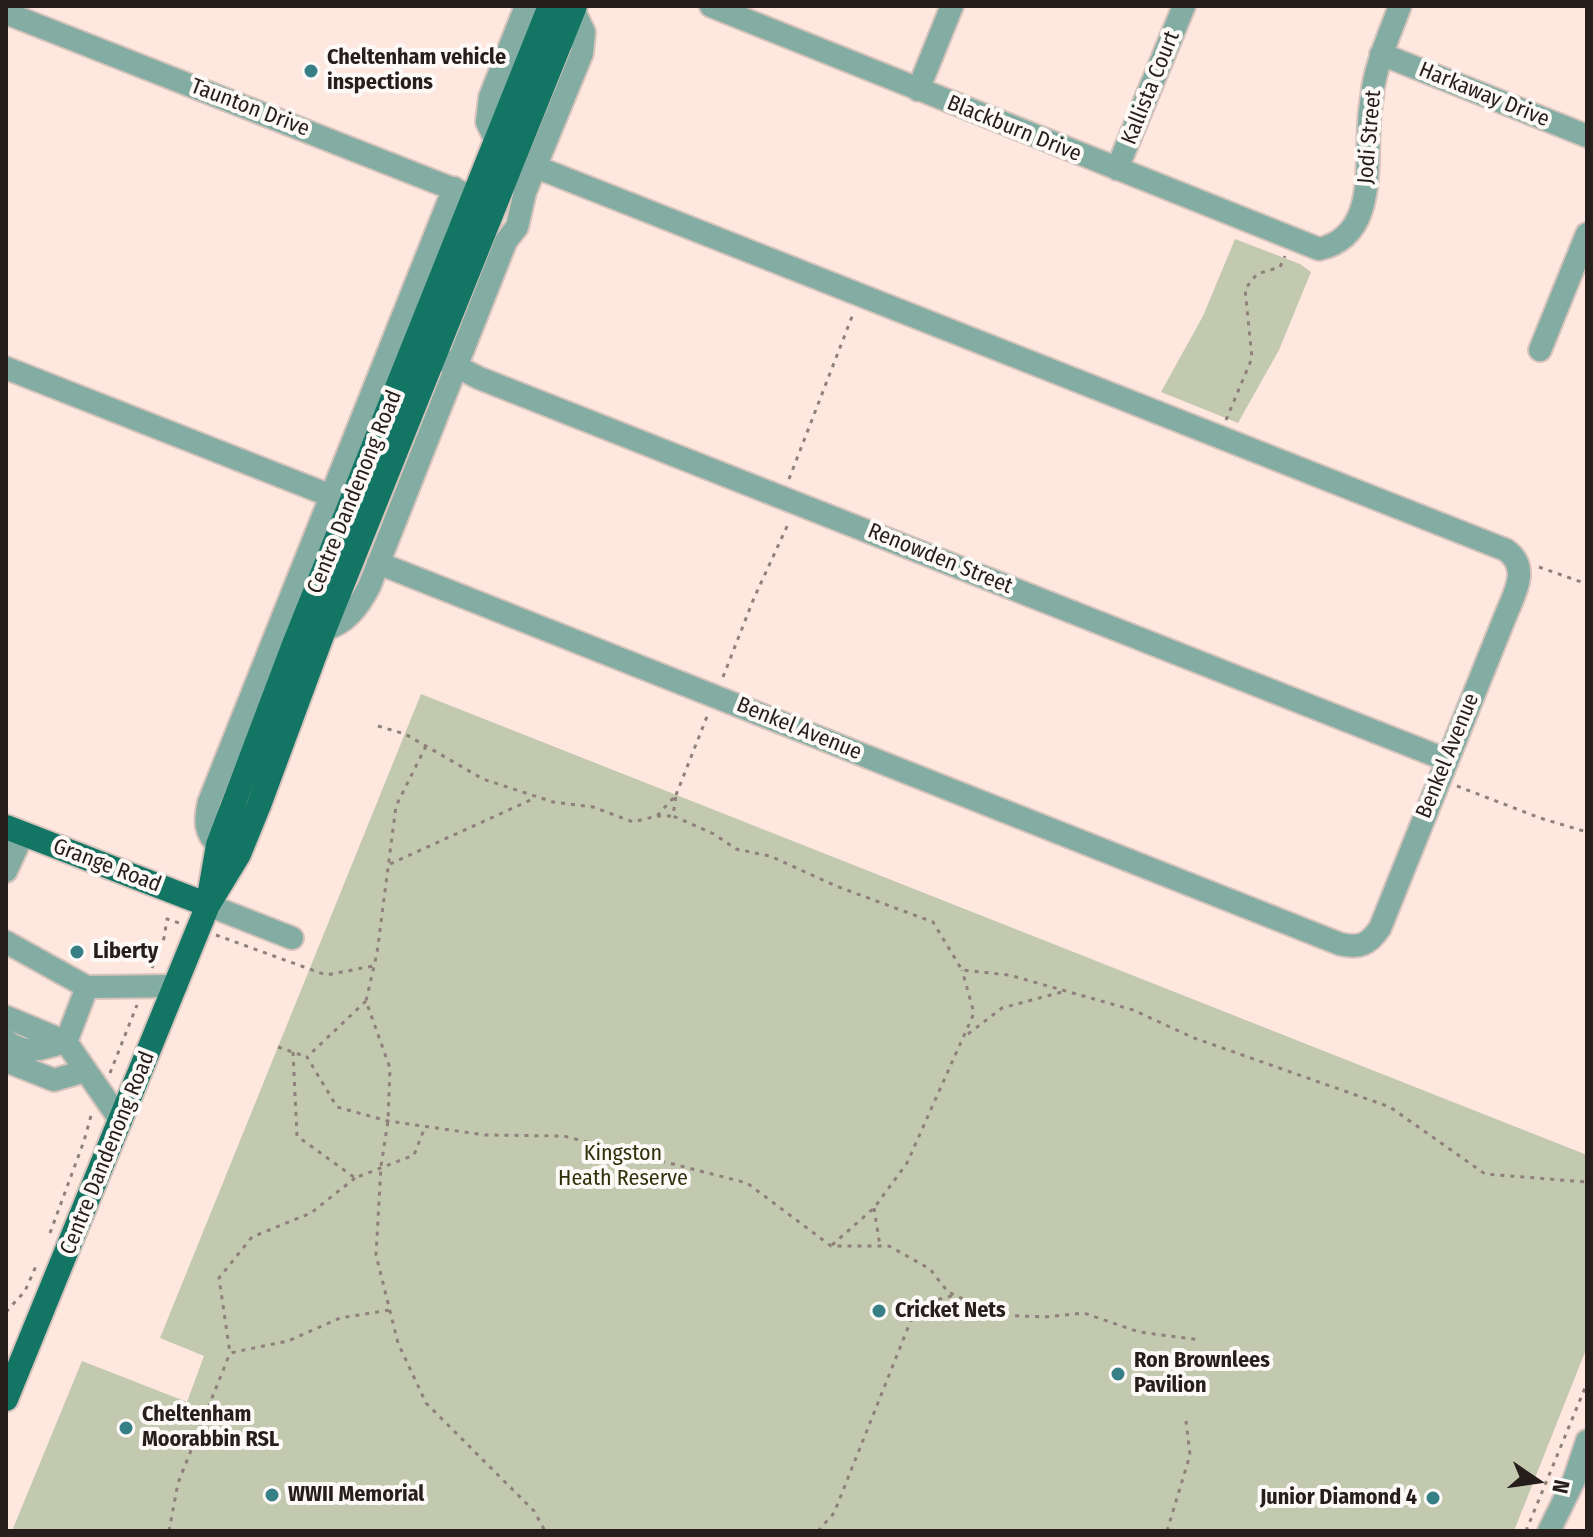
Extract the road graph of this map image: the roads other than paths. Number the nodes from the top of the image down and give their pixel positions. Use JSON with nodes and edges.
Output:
{"nodes":[{"id":1,"x":526,"y":6,"type":"edge"},
{"id":2,"x":711,"y":6,"type":"edge"},
{"id":3,"x":952,"y":6,"type":"edge"},
{"id":4,"x":1184,"y":6,"type":"edge"},
{"id":5,"x":1400,"y":6,"type":"edge"},
{"id":6,"x":566,"y":7,"type":"edge"},
{"id":7,"x":6,"y":13,"type":"edge"},
{"id":8,"x":1381,"y":54,"type":"junction"},
{"id":9,"x":918,"y":90,"type":"junction"},
{"id":10,"x":1587,"y":136,"type":"edge"},
{"id":11,"x":496,"y":141,"type":"junction"},
{"id":12,"x":536,"y":167,"type":"junction"},
{"id":13,"x":1117,"y":169,"type":"junction"},
{"id":14,"x":474,"y":197,"type":"junction"},
{"id":15,"x":1587,"y":234,"type":"edge"},
{"id":16,"x":506,"y":241,"type":"junction"},
{"id":17,"x":1319,"y":249,"type":"joint"},
{"id":18,"x":1540,"y":350,"type":"dead end"},
{"id":19,"x":434,"y":355,"type":"junction"},
{"id":20,"x":6,"y":368,"type":"edge"},
{"id":21,"x":457,"y":368,"type":"junction"},
{"id":22,"x":351,"y":504,"type":"junction"},
{"id":23,"x":378,"y":563,"type":"junction"},
{"id":24,"x":324,"y":630,"type":"junction"},
{"id":25,"x":1443,"y":769,"type":"junction"},
{"id":26,"x":15,"y":830,"type":"edge"},
{"id":27,"x":6,"y":871,"type":"edge"},
{"id":28,"x":208,"y":905,"type":"junction"},
{"id":29,"x":292,"y":938,"type":"dead end"},
{"id":30,"x":6,"y":942,"type":"edge"},
{"id":31,"x":176,"y":986,"type":"junction"},
{"id":32,"x":87,"y":987,"type":"junction"},
{"id":33,"x":6,"y":1017,"type":"edge"},
{"id":34,"x":6,"y":1041,"type":"edge"},
{"id":35,"x":66,"y":1042,"type":"junction"},
{"id":36,"x":6,"y":1061,"type":"edge"},
{"id":37,"x":85,"y":1071,"type":"junction"},
{"id":38,"x":121,"y":1121,"type":"junction"},
{"id":39,"x":6,"y":1399,"type":"edge"},
{"id":40,"x":1587,"y":1441,"type":"edge"},
{"id":41,"x":1549,"y":1531,"type":"edge"}],
"edges":[{"from":1,"to":11,"type":"street"},
{"from":2,"to":9,"type":"street","name":"Blackburn Drive"},
{"from":3,"to":9,"type":"street"},
{"from":4,"to":13,"type":"street","name":"Kallista Court"},
{"from":5,"to":8,"type":"street","name":"Jodi Street"},
{"from":6,"to":11,"type":"main road","name":"Centre Dandenong Road"},
{"from":6,"to":12,"type":"street","name":"Centre Dandenong Road"},
{"from":6,"to":14,"type":"main road","name":"Centre Dandenong Road"},
{"from":7,"to":14,"type":"street","name":"Taunton Drive"},
{"from":8,"to":10,"type":"street","name":"Harkaway Drive"},
{"from":8,"to":17,"type":"street","name":"Jodi Street"},
{"from":9,"to":13,"type":"street","name":"Blackburn Drive"},
{"from":11,"to":14,"type":"main road","name":"Centre Dandenong Road"},
{"from":12,"to":16,"type":"street","name":"Centre Dandenong Road"},
{"from":12,"to":25,"type":"street","name":"Benkel Avenue"},
{"from":13,"to":17,"type":"street","name":"Blackburn Drive"},
{"from":14,"to":16,"type":"street"},
{"from":14,"to":19,"type":"main road","name":"Centre Dandenong Road"},
{"from":14,"to":22,"type":"main road","name":"Centre Dandenong Road"},
{"from":15,"to":18,"type":"street"},
{"from":16,"to":21,"type":"street","name":"Centre Dandenong Road"},
{"from":19,"to":21,"type":"street","name":"Renowden Street"},
{"from":19,"to":22,"type":"main road","name":"Centre Dandenong Road"},
{"from":20,"to":22,"type":"street"},
{"from":21,"to":23,"type":"street","name":"Centre Dandenong Road"},
{"from":21,"to":25,"type":"street","name":"Renowden Street"},
{"from":22,"to":24,"type":"main road","name":"Centre Dandenong Road"},
{"from":22,"to":28,"type":"main road","name":"Centre Dandenong Road"},
{"from":23,"to":24,"type":"street","name":"Centre Dandenong Road"},
{"from":23,"to":25,"type":"street","name":"Benkel Avenue"},
{"from":24,"to":28,"type":"main road","name":"Centre Dandenong Road"},
{"from":26,"to":27,"type":"street"},
{"from":26,"to":28,"type":"main road","name":"Grange Road"},
{"from":28,"to":29,"type":"street"},
{"from":28,"to":31,"type":"main road","name":"Centre Dandenong Road"},
{"from":30,"to":32,"type":"street"},
{"from":31,"to":32,"type":"street"},
{"from":31,"to":38,"type":"main road","name":"Centre Dandenong Road"},
{"from":32,"to":35,"type":"street"},
{"from":33,"to":35,"type":"street"},
{"from":34,"to":35,"type":"street"},
{"from":35,"to":37,"type":"street"},
{"from":36,"to":37,"type":"street"},
{"from":37,"to":38,"type":"street"},
{"from":38,"to":39,"type":"main road","name":"Centre Dandenong Road"},
{"from":40,"to":41,"type":"street"}]}
